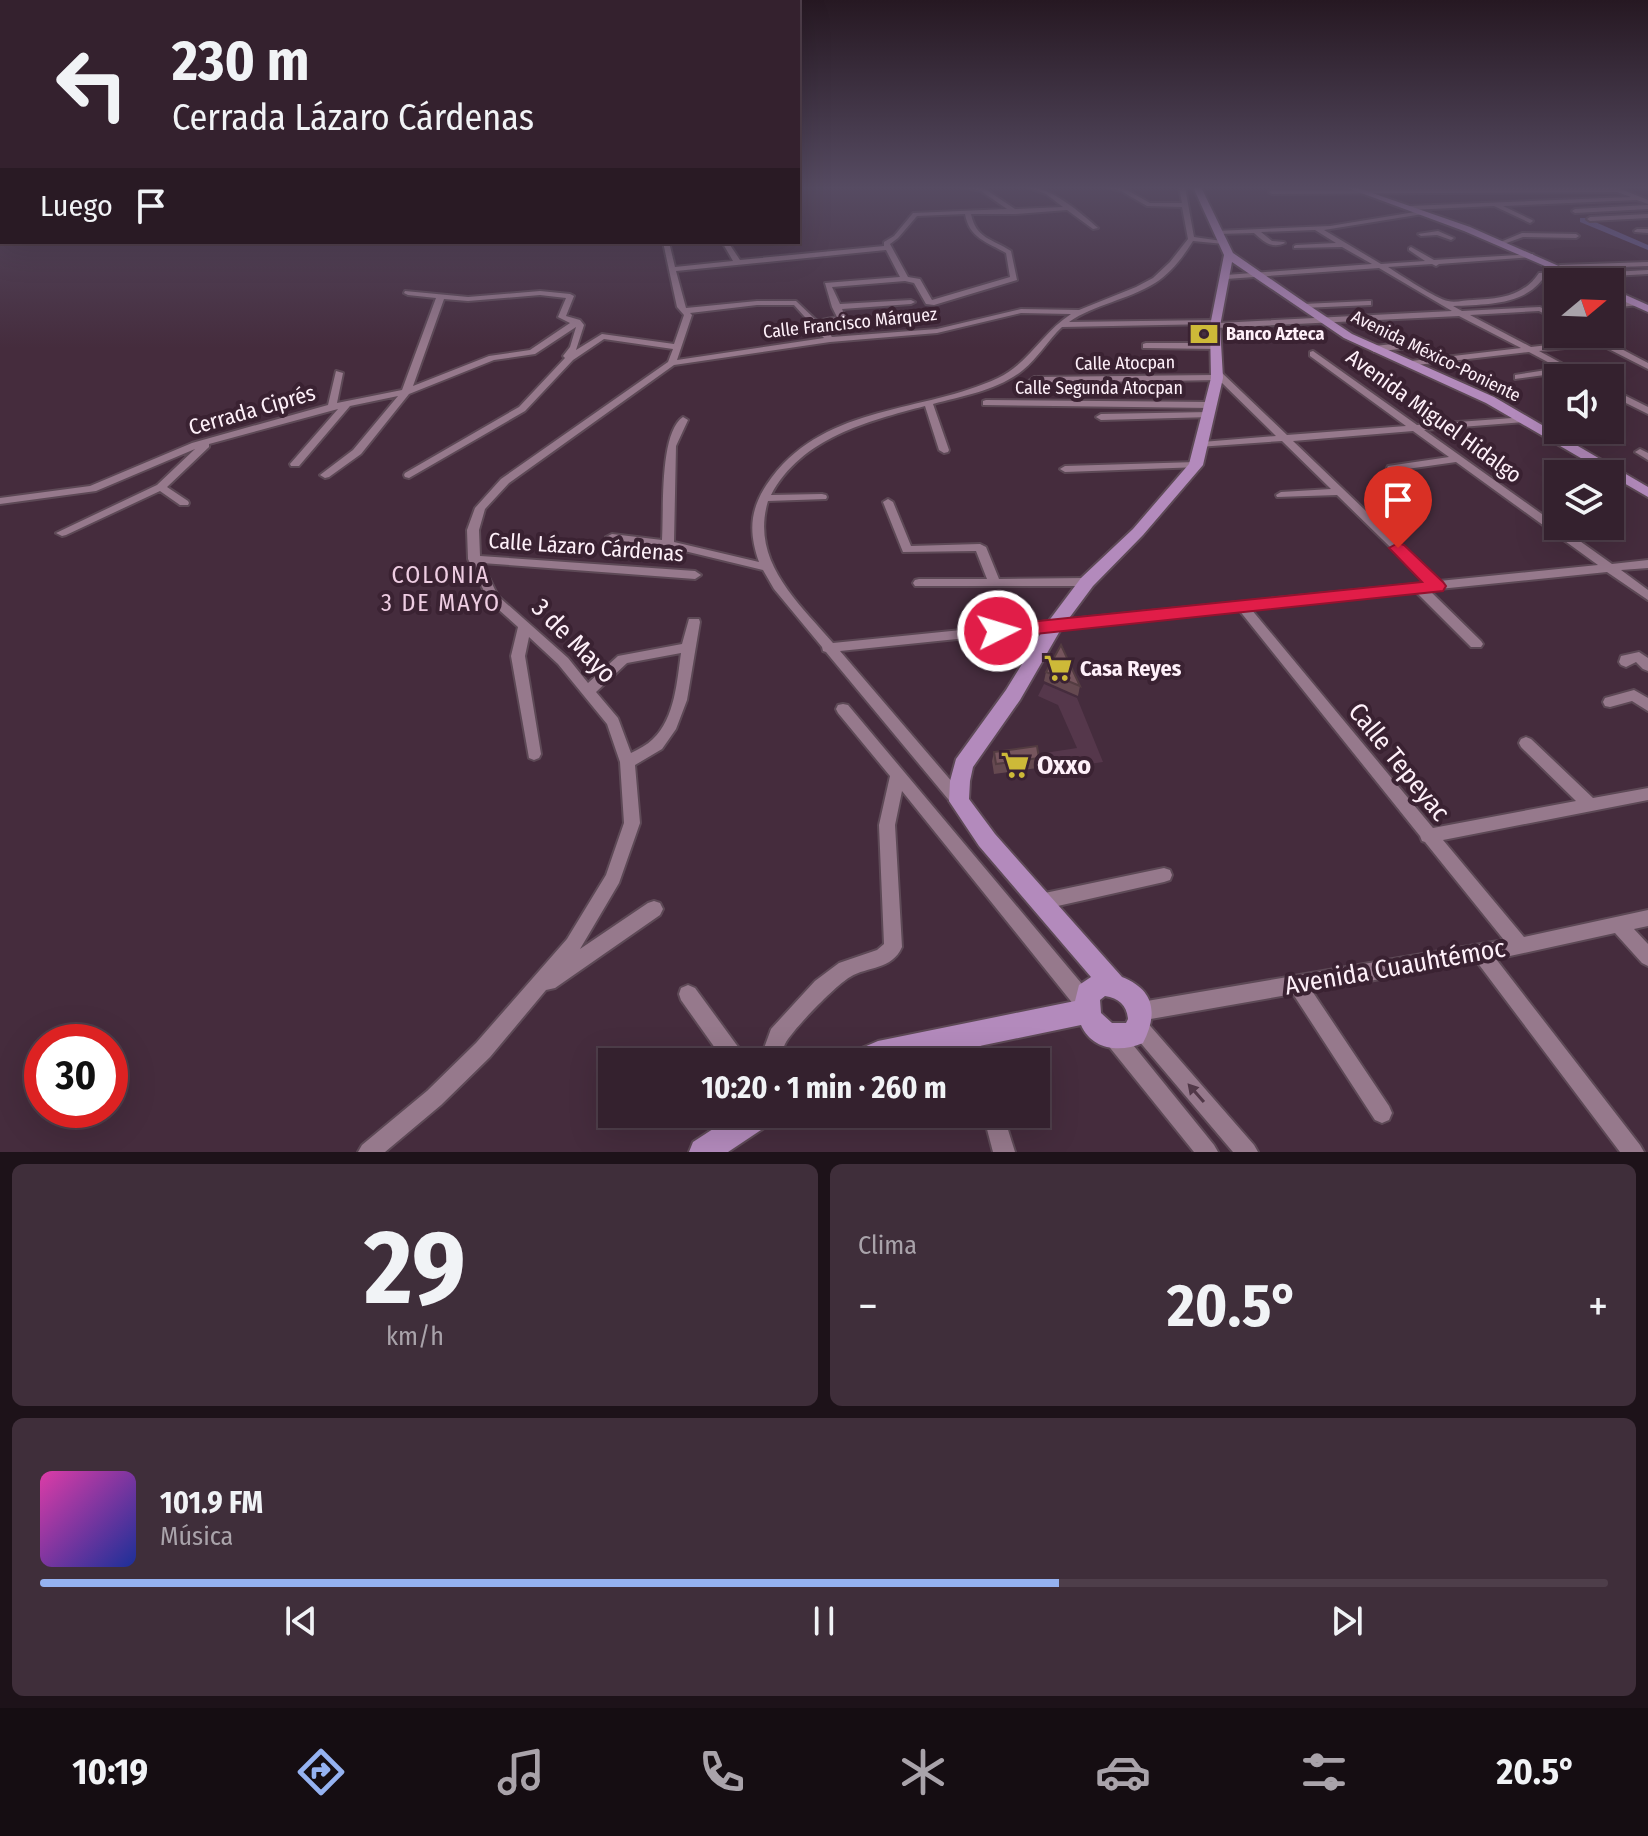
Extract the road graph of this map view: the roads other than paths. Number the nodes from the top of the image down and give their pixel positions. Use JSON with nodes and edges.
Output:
{"nodes":[{"id":1,"x":890,"y":241,"type":"edge"},
{"id":2,"x":982,"y":241,"type":"edge"},
{"id":3,"x":1189,"y":241,"type":"edge"},
{"id":4,"x":1197,"y":241,"type":"edge"},
{"id":5,"x":1222,"y":241,"type":"edge"},
{"id":6,"x":1267,"y":241,"type":"edge"},
{"id":7,"x":1337,"y":241,"type":"edge"},
{"id":8,"x":1496,"y":241,"type":"edge"},
{"id":9,"x":1507,"y":241,"type":"edge"},
{"id":10,"x":1282,"y":243,"type":"dead end"},
{"id":11,"x":1501,"y":243,"type":"junction"},
{"id":12,"x":667,"y":244,"type":"edge"},
{"id":13,"x":726,"y":244,"type":"edge"},
{"id":14,"x":1343,"y":244,"type":"junction"},
{"id":15,"x":1296,"y":247,"type":"dead end"},
{"id":16,"x":888,"y":248,"type":"junction"},
{"id":17,"x":1226,"y":249,"type":"junction"},
{"id":18,"x":1411,"y":249,"type":"dead end"},
{"id":19,"x":1465,"y":251,"type":"dead end"},
{"id":20,"x":1531,"y":255,"type":"junction"},
{"id":21,"x":1484,"y":260,"type":"junction"},
{"id":22,"x":737,"y":262,"type":"junction"},
{"id":23,"x":1436,"y":264,"type":"junction"},
{"id":24,"x":1647,"y":266,"type":"edge"},
{"id":25,"x":1556,"y":267,"type":"joint"},
{"id":26,"x":1380,"y":268,"type":"junction"},
{"id":27,"x":673,"y":269,"type":"junction"},
{"id":28,"x":1286,"y":269,"type":"junction"},
{"id":29,"x":1624,"y":269,"type":"edge"},
{"id":30,"x":1544,"y":275,"type":"edge"},
{"id":31,"x":1260,"y":276,"type":"junction"},
{"id":32,"x":1226,"y":277,"type":"junction"},
{"id":33,"x":905,"y":279,"type":"junction"},
{"id":34,"x":1297,"y":283,"type":"dead end"},
{"id":35,"x":408,"y":293,"type":"dead end"},
{"id":36,"x":441,"y":296,"type":"junction"},
{"id":37,"x":1518,"y":296,"type":"junction"},
{"id":38,"x":1624,"y":297,"type":"edge"},
{"id":39,"x":911,"y":302,"type":"dead end"},
{"id":40,"x":1368,"y":303,"type":"dead end"},
{"id":41,"x":1443,"y":304,"type":"junction"},
{"id":42,"x":1303,"y":306,"type":"junction"},
{"id":43,"x":1644,"y":306,"type":"edge"},
{"id":44,"x":836,"y":307,"type":"junction"},
{"id":45,"x":1540,"y":309,"type":"junction"},
{"id":46,"x":1544,"y":309,"type":"edge"},
{"id":47,"x":684,"y":311,"type":"junction"},
{"id":48,"x":1544,"y":311,"type":"edge"},
{"id":49,"x":1080,"y":312,"type":"junction"},
{"id":50,"x":1462,"y":314,"type":"junction"},
{"id":51,"x":577,"y":322,"type":"junction"},
{"id":52,"x":1326,"y":322,"type":"junction"},
{"id":53,"x":815,"y":324,"type":"junction"},
{"id":54,"x":1216,"y":324,"type":"junction"},
{"id":55,"x":1059,"y":325,"type":"junction"},
{"id":56,"x":830,"y":340,"type":"junction"},
{"id":57,"x":1413,"y":345,"type":"dead end"},
{"id":58,"x":1146,"y":346,"type":"dead end"},
{"id":59,"x":1217,"y":346,"type":"junction"},
{"id":60,"x":678,"y":347,"type":"junction"},
{"id":61,"x":1544,"y":347,"type":"edge"},
{"id":62,"x":1613,"y":348,"type":"edge"},
{"id":63,"x":1374,"y":349,"type":"junction"},
{"id":64,"x":1528,"y":349,"type":"junction"},
{"id":65,"x":1313,"y":354,"type":"dead end"},
{"id":66,"x":570,"y":358,"type":"junction"},
{"id":67,"x":672,"y":363,"type":"junction"},
{"id":68,"x":1411,"y":364,"type":"junction"},
{"id":69,"x":1558,"y":364,"type":"edge"},
{"id":70,"x":1648,"y":366,"type":"edge"},
{"id":71,"x":339,"y":373,"type":"dead end"},
{"id":72,"x":1544,"y":373,"type":"edge"},
{"id":73,"x":1217,"y":375,"type":"junction"},
{"id":74,"x":1518,"y":377,"type":"dead end"},
{"id":75,"x":1034,"y":380,"type":"dead end"},
{"id":76,"x":406,"y":392,"type":"junction"},
{"id":77,"x":1624,"y":398,"type":"edge"},
{"id":78,"x":1648,"y":401,"type":"edge"},
{"id":79,"x":928,"y":402,"type":"junction"},
{"id":80,"x":1632,"y":402,"type":"junction"},
{"id":81,"x":986,"y":403,"type":"dead end"},
{"id":82,"x":347,"y":404,"type":"junction"},
{"id":83,"x":332,"y":407,"type":"junction"},
{"id":84,"x":1210,"y":410,"type":"junction"},
{"id":85,"x":1648,"y":411,"type":"edge"},
{"id":86,"x":1101,"y":417,"type":"dead end"},
{"id":87,"x":1524,"y":419,"type":"junction"},
{"id":88,"x":683,"y":420,"type":"dead end"},
{"id":89,"x":1416,"y":428,"type":"junction"},
{"id":90,"x":1286,"y":438,"type":"junction"},
{"id":91,"x":209,"y":441,"type":"junction"},
{"id":92,"x":1202,"y":445,"type":"junction"},
{"id":93,"x":944,"y":450,"type":"dead end"},
{"id":94,"x":1459,"y":459,"type":"junction"},
{"id":95,"x":295,"y":464,"type":"dead end"},
{"id":96,"x":1196,"y":465,"type":"junction"},
{"id":97,"x":1065,"y":469,"type":"dead end"},
{"id":98,"x":325,"y":475,"type":"dead end"},
{"id":99,"x":409,"y":475,"type":"dead end"},
{"id":100,"x":1399,"y":475,"type":"dead end"},
{"id":101,"x":161,"y":487,"type":"junction"},
{"id":102,"x":1645,"y":489,"type":"edge"},
{"id":103,"x":1340,"y":492,"type":"junction"},
{"id":104,"x":1281,"y":495,"type":"dead end"},
{"id":105,"x":822,"y":497,"type":"dead end"},
{"id":106,"x":763,"y":498,"type":"junction"},
{"id":107,"x":0,"y":501,"type":"edge"},
{"id":108,"x":888,"y":502,"type":"dead end"},
{"id":109,"x":184,"y":503,"type":"dead end"},
{"id":110,"x":62,"y":533,"type":"dead end"},
{"id":111,"x":612,"y":537,"type":"dead end"},
{"id":112,"x":668,"y":544,"type":"junction"},
{"id":113,"x":474,"y":559,"type":"junction"},
{"id":114,"x":1648,"y":564,"type":"edge"},
{"id":115,"x":766,"y":567,"type":"junction"},
{"id":116,"x":1611,"y":569,"type":"junction"},
{"id":117,"x":695,"y":575,"type":"dead end"},
{"id":118,"x":1087,"y":582,"type":"junction"},
{"id":119,"x":919,"y":583,"type":"dead end"},
{"id":120,"x":995,"y":583,"type":"junction"},
{"id":121,"x":1437,"y":586,"type":"junction"},
{"id":122,"x":1419,"y":588,"type":"junction"},
{"id":123,"x":1648,"y":596,"type":"edge"},
{"id":124,"x":1244,"y":608,"type":"junction"},
{"id":125,"x":694,"y":622,"type":"dead end"},
{"id":126,"x":1054,"y":626,"type":"junction"},
{"id":127,"x":524,"y":628,"type":"junction"},
{"id":128,"x":1476,"y":644,"type":"dead end"},
{"id":129,"x":686,"y":648,"type":"junction"},
{"id":130,"x":828,"y":648,"type":"junction"},
{"id":131,"x":1626,"y":662,"type":"dead end"},
{"id":132,"x":1648,"y":666,"type":"edge"},
{"id":133,"x":589,"y":690,"type":"junction"},
{"id":134,"x":1610,"y":702,"type":"dead end"},
{"id":135,"x":1648,"y":706,"type":"edge"},
{"id":136,"x":843,"y":709,"type":"dead end"},
{"id":137,"x":1526,"y":743,"type":"dead end"},
{"id":138,"x":534,"y":754,"type":"dead end"},
{"id":139,"x":627,"y":762,"type":"junction"},
{"id":140,"x":897,"y":777,"type":"junction"},
{"id":141,"x":1648,"y":794,"type":"edge"},
{"id":142,"x":959,"y":801,"type":"junction"},
{"id":143,"x":1589,"y":804,"type":"junction"},
{"id":144,"x":1428,"y":836,"type":"junction"},
{"id":145,"x":1164,"y":875,"type":"dead end"},
{"id":146,"x":1040,"y":902,"type":"junction"},
{"id":147,"x":654,"y":909,"type":"dead end"},
{"id":148,"x":1648,"y":918,"type":"edge"},
{"id":149,"x":1618,"y":924,"type":"junction"},
{"id":150,"x":1520,"y":946,"type":"junction"},
{"id":151,"x":1481,"y":953,"type":"junction"},
{"id":152,"x":1648,"y":957,"type":"edge"},
{"id":153,"x":1113,"y":984,"type":"junction"},
{"id":154,"x":1297,"y":984,"type":"junction"},
{"id":155,"x":532,"y":992,"type":"junction"},
{"id":156,"x":688,"y":994,"type":"dead end"},
{"id":157,"x":1086,"y":1007,"type":"junction"},
{"id":158,"x":1140,"y":1019,"type":"junction"},
{"id":159,"x":968,"y":1035,"type":"junction"},
{"id":160,"x":1114,"y":1037,"type":"junction"},
{"id":161,"x":727,"y":1048,"type":"edge"},
{"id":162,"x":774,"y":1048,"type":"edge"},
{"id":163,"x":906,"y":1048,"type":"edge"},
{"id":164,"x":972,"y":1048,"type":"edge"},
{"id":165,"x":1382,"y":1113,"type":"dead end"},
{"id":166,"x":739,"y":1128,"type":"edge"},
{"id":167,"x":997,"y":1128,"type":"edge"},
{"id":168,"x":369,"y":1152,"type":"edge"},
{"id":169,"x":703,"y":1152,"type":"edge"},
{"id":170,"x":1004,"y":1152,"type":"edge"},
{"id":171,"x":1207,"y":1152,"type":"edge"},
{"id":172,"x":1247,"y":1152,"type":"edge"},
{"id":173,"x":1633,"y":1152,"type":"edge"}],
"edges":[{"from":1,"to":16,"type":"street"},
{"from":2,"to":33,"type":"street"},
{"from":3,"to":49,"type":"street"},
{"from":4,"to":17,"type":"street"},
{"from":5,"to":17,"type":"main road"},
{"from":6,"to":10,"type":"street"},
{"from":7,"to":14,"type":"street"},
{"from":8,"to":11,"type":"main road"},
{"from":9,"to":11,"type":"street"},
{"from":11,"to":20,"type":"main road"},
{"from":12,"to":27,"type":"street"},
{"from":13,"to":22,"type":"street"},
{"from":14,"to":15,"type":"street"},
{"from":14,"to":26,"type":"street"},
{"from":16,"to":22,"type":"street"},
{"from":16,"to":33,"type":"street"},
{"from":17,"to":31,"type":"main road","name":"Avenida México-Poniente"},
{"from":17,"to":32,"type":"main road"},
{"from":18,"to":23,"type":"street"},
{"from":19,"to":21,"type":"street"},
{"from":20,"to":21,"type":"street"},
{"from":20,"to":25,"type":"main road"},
{"from":21,"to":23,"type":"street"},
{"from":22,"to":27,"type":"street"},
{"from":23,"to":26,"type":"street"},
{"from":24,"to":25,"type":"street"},
{"from":24,"to":29,"type":"street"},
{"from":26,"to":28,"type":"street"},
{"from":26,"to":41,"type":"street"},
{"from":27,"to":47,"type":"street"},
{"from":28,"to":31,"type":"street"},
{"from":28,"to":34,"type":"street"},
{"from":30,"to":37,"type":"street"},
{"from":31,"to":32,"type":"street"},
{"from":31,"to":42,"type":"main road","name":"Avenida México-Poniente"},
{"from":32,"to":54,"type":"main road"},
{"from":33,"to":44,"type":"street"},
{"from":35,"to":36,"type":"street"},
{"from":36,"to":51,"type":"street"},
{"from":36,"to":76,"type":"street"},
{"from":37,"to":41,"type":"street"},
{"from":37,"to":45,"type":"street"},
{"from":38,"to":43,"type":"main road"},
{"from":39,"to":44,"type":"street"},
{"from":40,"to":42,"type":"street"},
{"from":41,"to":50,"type":"street"},
{"from":42,"to":52,"type":"main road","name":"Avenida México-Poniente"},
{"from":44,"to":53,"type":"street"},
{"from":45,"to":46,"type":"street"},
{"from":45,"to":48,"type":"street"},
{"from":45,"to":50,"type":"street"},
{"from":47,"to":53,"type":"street"},
{"from":47,"to":60,"type":"street"},
{"from":49,"to":55,"type":"street"},
{"from":49,"to":56,"type":"street","name":"Calle Francisco Márquez"},
{"from":50,"to":52,"type":"street"},
{"from":50,"to":64,"type":"street"},
{"from":51,"to":66,"type":"street"},
{"from":51,"to":76,"type":"street","name":"Cerrada Ciprés"},
{"from":52,"to":54,"type":"street"},
{"from":52,"to":63,"type":"main road","name":"Avenida México-Poniente"},
{"from":53,"to":56,"type":"street"},
{"from":54,"to":55,"type":"street"},
{"from":54,"to":59,"type":"main road"},
{"from":55,"to":79,"type":"street"},
{"from":56,"to":67,"type":"street","name":"Calle Francisco Márquez"},
{"from":57,"to":63,"type":"street"},
{"from":58,"to":59,"type":"street"},
{"from":59,"to":73,"type":"main road"},
{"from":60,"to":66,"type":"street"},
{"from":60,"to":67,"type":"street"},
{"from":61,"to":64,"type":"street"},
{"from":62,"to":70,"type":"street"},
{"from":63,"to":68,"type":"main road","name":"Avenida México-Poniente"},
{"from":64,"to":68,"type":"street"},
{"from":64,"to":69,"type":"street"},
{"from":65,"to":89,"type":"street","name":"Avenida Miguel Hidalgo"},
{"from":66,"to":99,"type":"street"},
{"from":67,"to":113,"type":"street","name":"3 de Mayo"},
{"from":68,"to":87,"type":"main road","name":"Avenida México-Poniente"},
{"from":71,"to":83,"type":"street"},
{"from":72,"to":74,"type":"street"},
{"from":73,"to":75,"type":"street","name":"Calle Atocpan"},
{"from":73,"to":84,"type":"main road"},
{"from":73,"to":90,"type":"street"},
{"from":76,"to":82,"type":"street","name":"Cerrada Ciprés"},
{"from":76,"to":98,"type":"street"},
{"from":77,"to":80,"type":"street"},
{"from":78,"to":80,"type":"street"},
{"from":79,"to":93,"type":"street"},
{"from":79,"to":106,"type":"street"},
{"from":80,"to":85,"type":"street"},
{"from":81,"to":84,"type":"street","name":"Calle Segunda Atocpan"},
{"from":82,"to":83,"type":"street","name":"Cerrada Ciprés"},
{"from":82,"to":95,"type":"street"},
{"from":83,"to":91,"type":"street","name":"Cerrada Ciprés"},
{"from":84,"to":86,"type":"street"},
{"from":84,"to":92,"type":"main road"},
{"from":87,"to":89,"type":"street"},
{"from":87,"to":102,"type":"main road","name":"Avenida México-Poniente"},
{"from":88,"to":112,"type":"street"},
{"from":89,"to":90,"type":"street"},
{"from":89,"to":94,"type":"street","name":"Avenida Miguel Hidalgo"},
{"from":90,"to":92,"type":"street"},
{"from":90,"to":103,"type":"street"},
{"from":91,"to":101,"type":"street"},
{"from":91,"to":107,"type":"street","name":"Cerrada Ciprés"},
{"from":92,"to":96,"type":"main road"},
{"from":94,"to":100,"type":"street"},
{"from":94,"to":116,"type":"street","name":"Avenida Miguel Hidalgo"},
{"from":96,"to":97,"type":"street"},
{"from":96,"to":118,"type":"main road"},
{"from":101,"to":109,"type":"street"},
{"from":101,"to":110,"type":"street"},
{"from":103,"to":104,"type":"street"},
{"from":103,"to":121,"type":"street"},
{"from":105,"to":106,"type":"street"},
{"from":106,"to":115,"type":"street"},
{"from":108,"to":120,"type":"street"},
{"from":111,"to":112,"type":"street"},
{"from":112,"to":115,"type":"street"},
{"from":113,"to":117,"type":"street","name":"Calle Lázaro Cárdenas"},
{"from":113,"to":127,"type":"street","name":"3 de Mayo"},
{"from":114,"to":116,"type":"street"},
{"from":115,"to":130,"type":"street"},
{"from":116,"to":121,"type":"street"},
{"from":116,"to":123,"type":"street","name":"Avenida Miguel Hidalgo"},
{"from":118,"to":120,"type":"street"},
{"from":118,"to":126,"type":"main road"},
{"from":119,"to":120,"type":"street"},
{"from":121,"to":122,"type":"street"},
{"from":122,"to":124,"type":"street"},
{"from":122,"to":128,"type":"street"},
{"from":124,"to":126,"type":"street"},
{"from":124,"to":144,"type":"street","name":"Calle Tepeyac"},
{"from":125,"to":129,"type":"street"},
{"from":126,"to":130,"type":"street"},
{"from":126,"to":142,"type":"main road"},
{"from":127,"to":133,"type":"street","name":"3 de Mayo"},
{"from":127,"to":138,"type":"street"},
{"from":129,"to":133,"type":"street"},
{"from":129,"to":139,"type":"street"},
{"from":130,"to":142,"type":"street"},
{"from":131,"to":132,"type":"street"},
{"from":133,"to":139,"type":"street","name":"3 de Mayo"},
{"from":134,"to":135,"type":"street"},
{"from":136,"to":140,"type":"street"},
{"from":137,"to":143,"type":"street"},
{"from":139,"to":155,"type":"street","name":"3 de Mayo"},
{"from":140,"to":157,"type":"street"},
{"from":140,"to":162,"type":"street"},
{"from":141,"to":143,"type":"street"},
{"from":142,"to":146,"type":"main road"},
{"from":143,"to":144,"type":"street"},
{"from":144,"to":150,"type":"street","name":"Calle Tepeyac"},
{"from":145,"to":146,"type":"street"},
{"from":146,"to":153,"type":"main road"},
{"from":147,"to":155,"type":"street"},
{"from":148,"to":149,"type":"street","name":"Avenida Cuauhtémoc"},
{"from":149,"to":150,"type":"street","name":"Avenida Cuauhtémoc"},
{"from":149,"to":152,"type":"street"},
{"from":150,"to":151,"type":"street","name":"Avenida Cuauhtémoc"},
{"from":151,"to":154,"type":"street","name":"Avenida Cuauhtémoc"},
{"from":151,"to":173,"type":"street"},
{"from":153,"to":157,"type":"main road"},
{"from":153,"to":158,"type":"main road"},
{"from":154,"to":158,"type":"street","name":"Avenida Cuauhtémoc"},
{"from":154,"to":165,"type":"street"},
{"from":155,"to":168,"type":"street","name":"3 de Mayo"},
{"from":156,"to":161,"type":"street"},
{"from":157,"to":159,"type":"main road"},
{"from":157,"to":160,"type":"main road"},
{"from":158,"to":160,"type":"main road"},
{"from":172,"to":158,"type":"street","one_way":true},
{"from":159,"to":163,"type":"main road"},
{"from":159,"to":164,"type":"street"},
{"from":160,"to":171,"type":"street"},
{"from":166,"to":169,"type":"main road"},
{"from":167,"to":170,"type":"street"}]}
